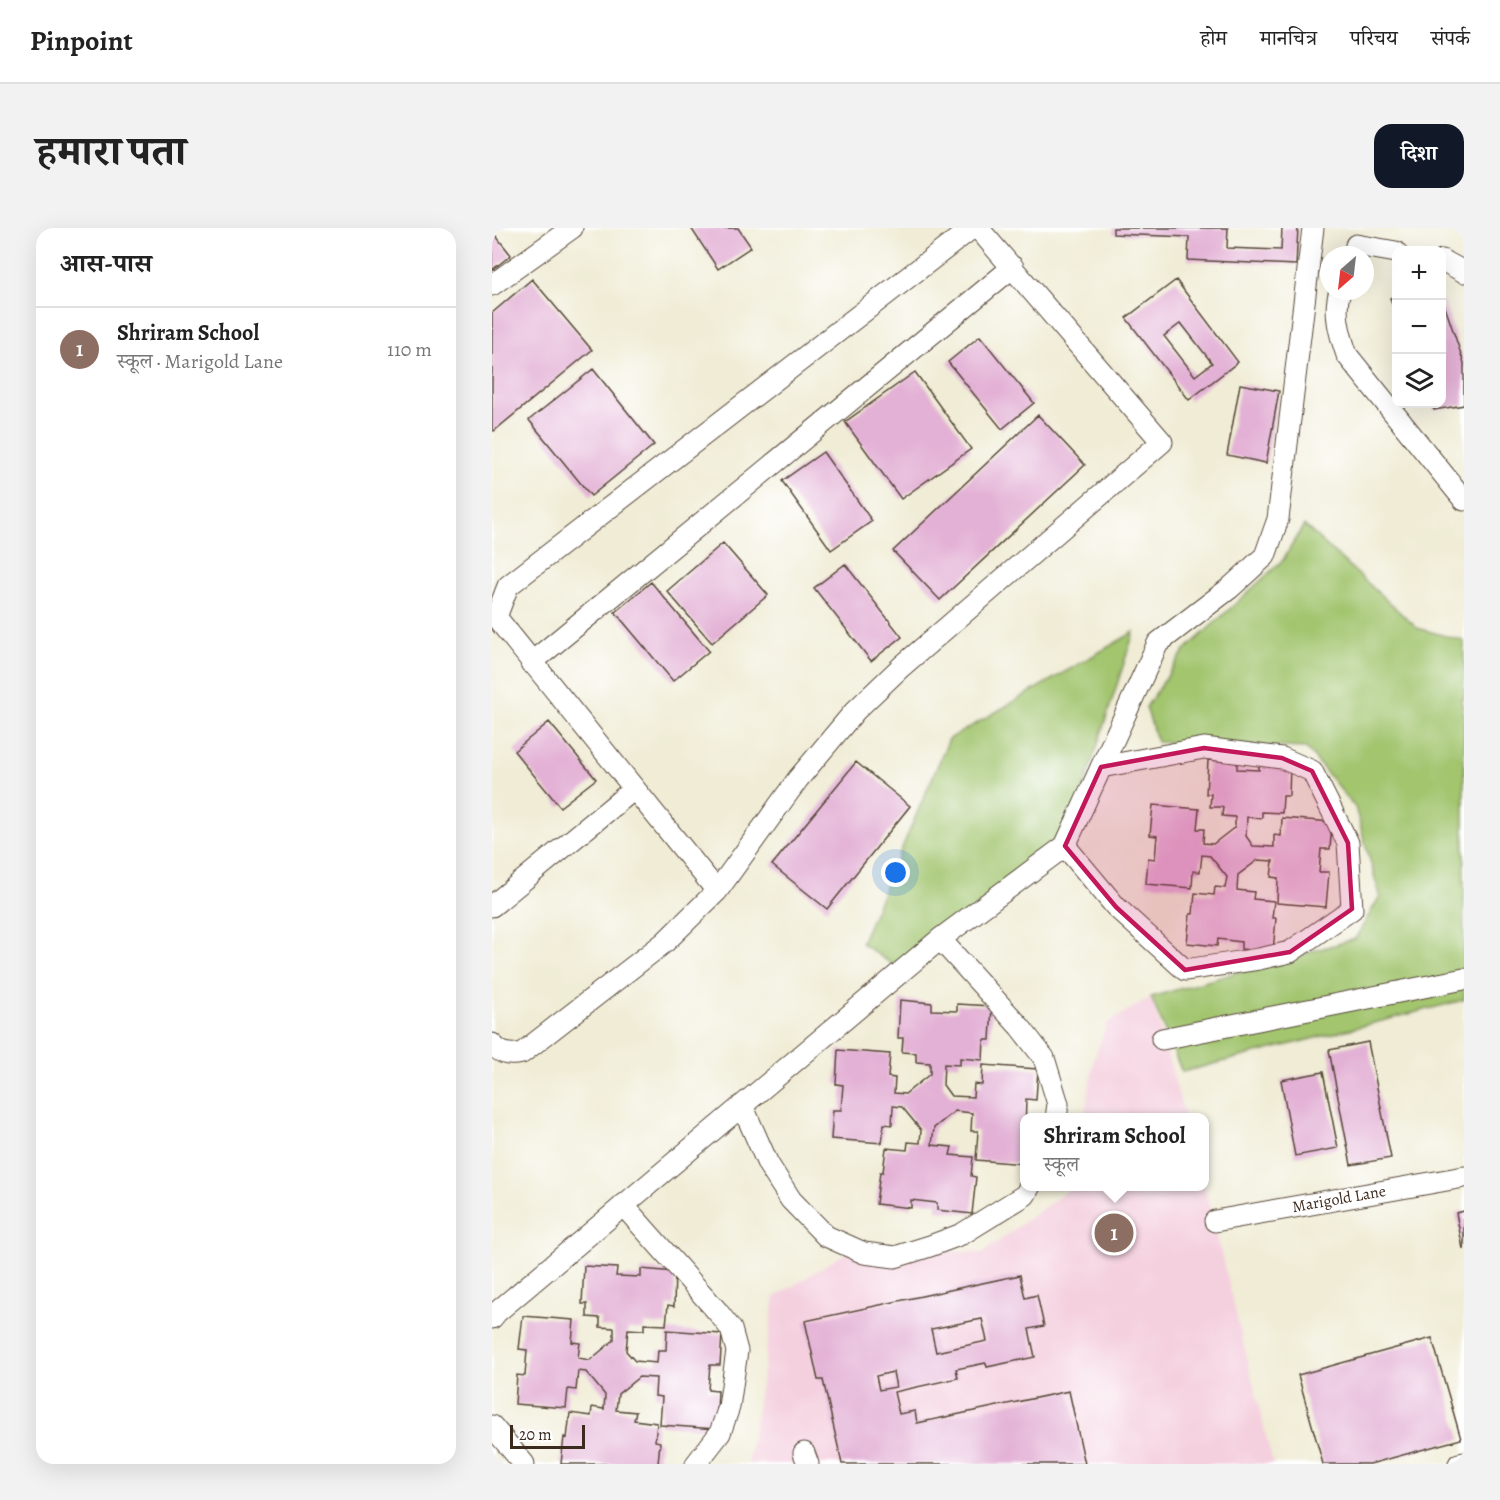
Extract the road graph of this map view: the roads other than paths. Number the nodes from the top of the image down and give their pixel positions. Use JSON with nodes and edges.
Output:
{"nodes":[{"id":1,"x":572,"y":228,"type":"edge"},
{"id":2,"x":972,"y":228,"type":"edge"},
{"id":3,"x":978,"y":228,"type":"edge"},
{"id":4,"x":1313,"y":228,"type":"edge"},
{"id":5,"x":1356,"y":243,"type":"edge"},
{"id":6,"x":1392,"y":251,"type":"edge"},
{"id":7,"x":1446,"y":262,"type":"edge"},
{"id":8,"x":1013,"y":267,"type":"junction"},
{"id":9,"x":1464,"y":272,"type":"edge"},
{"id":10,"x":492,"y":285,"type":"edge"},
{"id":11,"x":1338,"y":300,"type":"edge"},
{"id":12,"x":1464,"y":500,"type":"edge"},
{"id":13,"x":531,"y":663,"type":"junction"},
{"id":14,"x":1101,"y":767,"type":"junction"},
{"id":15,"x":634,"y":789,"type":"junction"},
{"id":16,"x":1065,"y":846,"type":"junction"},
{"id":17,"x":717,"y":891,"type":"junction"},
{"id":18,"x":492,"y":906,"type":"edge"},
{"id":19,"x":940,"y":939,"type":"junction"},
{"id":20,"x":1464,"y":979,"type":"edge"},
{"id":21,"x":1162,"y":1039,"type":"dead end"},
{"id":22,"x":492,"y":1044,"type":"edge"},
{"id":23,"x":742,"y":1105,"type":"junction"},
{"id":24,"x":1057,"y":1113,"type":"edge"},
{"id":25,"x":1464,"y":1177,"type":"edge"},
{"id":26,"x":1027,"y":1191,"type":"edge"},
{"id":27,"x":623,"y":1205,"type":"junction"},
{"id":28,"x":1215,"y":1221,"type":"dead end"},
{"id":29,"x":492,"y":1318,"type":"edge"},
{"id":30,"x":492,"y":1426,"type":"edge"},
{"id":31,"x":1464,"y":1463,"type":"edge"},
{"id":32,"x":524,"y":1464,"type":"edge"},
{"id":33,"x":696,"y":1464,"type":"edge"},
{"id":34,"x":1459,"y":1464,"type":"edge"}],
"edges":[{"from":1,"to":10,"type":"street"},
{"from":2,"to":13,"type":"street"},
{"from":3,"to":8,"type":"street"},
{"from":4,"to":14,"type":"street"},
{"from":5,"to":6,"type":"street"},
{"from":7,"to":9,"type":"street"},
{"from":8,"to":13,"type":"street"},
{"from":8,"to":17,"type":"street"},
{"from":11,"to":12,"type":"street"},
{"from":13,"to":15,"type":"street"},
{"from":14,"to":16,"type":"street"},
{"from":14,"to":16,"type":"street"},
{"from":15,"to":17,"type":"street"},
{"from":15,"to":18,"type":"street"},
{"from":16,"to":19,"type":"street"},
{"from":17,"to":22,"type":"street"},
{"from":19,"to":23,"type":"street"},
{"from":19,"to":24,"type":"street"},
{"from":20,"to":21,"type":"street"},
{"from":23,"to":26,"type":"street"},
{"from":23,"to":27,"type":"street"},
{"from":25,"to":28,"type":"street","name":"Marigold Lane"},
{"from":27,"to":29,"type":"street"},
{"from":27,"to":33,"type":"street"},
{"from":30,"to":32,"type":"street"},
{"from":31,"to":34,"type":"street"}]}
